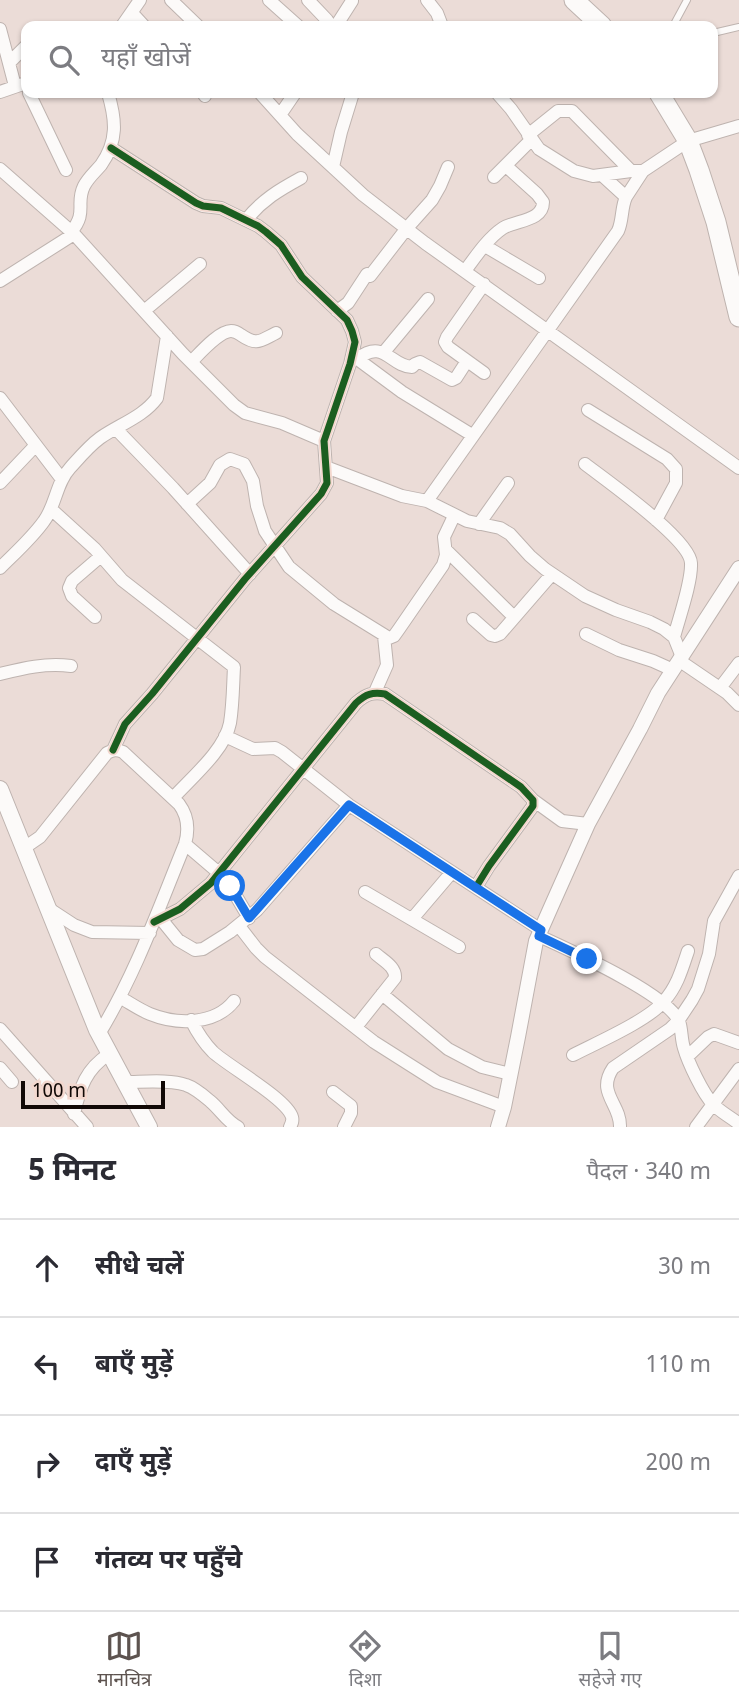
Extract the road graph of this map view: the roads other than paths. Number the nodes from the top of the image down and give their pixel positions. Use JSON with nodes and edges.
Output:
{"nodes":[{"id":1,"x":140,"y":0,"type":"edge"},
{"id":2,"x":171,"y":0,"type":"edge"},
{"id":3,"x":269,"y":0,"type":"edge"},
{"id":4,"x":308,"y":0,"type":"edge"},
{"id":5,"x":427,"y":0,"type":"edge"},
{"id":6,"x":574,"y":0,"type":"edge"},
{"id":7,"x":687,"y":0,"type":"edge"},
{"id":8,"x":352,"y":1,"type":"edge"},
{"id":9,"x":132,"y":13,"type":"junction"},
{"id":10,"x":126,"y":21,"type":"edge"},
{"id":11,"x":139,"y":21,"type":"edge"},
{"id":12,"x":193,"y":21,"type":"edge"},
{"id":13,"x":292,"y":21,"type":"edge"},
{"id":14,"x":328,"y":21,"type":"edge"},
{"id":15,"x":337,"y":21,"type":"edge"},
{"id":16,"x":440,"y":21,"type":"edge"},
{"id":17,"x":596,"y":21,"type":"edge"},
{"id":18,"x":676,"y":21,"type":"edge"},
{"id":19,"x":739,"y":27,"type":"edge"},
{"id":20,"x":0,"y":29,"type":"edge"},
{"id":21,"x":718,"y":32,"type":"edge"},
{"id":22,"x":21,"y":51,"type":"edge"},
{"id":23,"x":9,"y":63,"type":"junction"},
{"id":24,"x":21,"y":81,"type":"edge"},
{"id":25,"x":21,"y":87,"type":"edge"},
{"id":26,"x":0,"y":92,"type":"edge"},
{"id":27,"x":30,"y":98,"type":"edge"},
{"id":28,"x":110,"y":98,"type":"edge"},
{"id":29,"x":265,"y":98,"type":"edge"},
{"id":30,"x":292,"y":98,"type":"edge"},
{"id":31,"x":352,"y":98,"type":"edge"},
{"id":32,"x":501,"y":98,"type":"edge"},
{"id":33,"x":662,"y":98,"type":"edge"},
{"id":34,"x":280,"y":115,"type":"junction"},
{"id":35,"x":739,"y":126,"type":"edge"},
{"id":36,"x":530,"y":137,"type":"junction"},
{"id":37,"x":688,"y":141,"type":"junction"},
{"id":38,"x":111,"y":148,"type":"junction"},
{"id":39,"x":506,"y":166,"type":"junction"},
{"id":40,"x":333,"y":167,"type":"junction"},
{"id":41,"x":447,"y":167,"type":"dead end"},
{"id":42,"x":0,"y":169,"type":"edge"},
{"id":43,"x":66,"y":170,"type":"dead end"},
{"id":44,"x":637,"y":171,"type":"junction"},
{"id":45,"x":603,"y":176,"type":"junction"},
{"id":46,"x":494,"y":177,"type":"dead end"},
{"id":47,"x":301,"y":178,"type":"dead end"},
{"id":48,"x":626,"y":197,"type":"junction"},
{"id":49,"x":246,"y":220,"type":"junction"},
{"id":50,"x":407,"y":228,"type":"junction"},
{"id":51,"x":72,"y":233,"type":"junction"},
{"id":52,"x":485,"y":246,"type":"junction"},
{"id":53,"x":201,"y":264,"type":"dead end"},
{"id":54,"x":465,"y":271,"type":"junction"},
{"id":55,"x":539,"y":278,"type":"dead end"},
{"id":56,"x":0,"y":281,"type":"edge"},
{"id":57,"x":484,"y":284,"type":"junction"},
{"id":58,"x":428,"y":299,"type":"dead end"},
{"id":59,"x":144,"y":311,"type":"junction"},
{"id":60,"x":337,"y":312,"type":"junction"},
{"id":61,"x":739,"y":317,"type":"edge"},
{"id":62,"x":548,"y":330,"type":"junction"},
{"id":63,"x":276,"y":333,"type":"dead end"},
{"id":64,"x":167,"y":336,"type":"junction"},
{"id":65,"x":384,"y":352,"type":"junction"},
{"id":66,"x":355,"y":357,"type":"junction"},
{"id":67,"x":467,"y":361,"type":"junction"},
{"id":68,"x":191,"y":362,"type":"junction"},
{"id":69,"x":484,"y":373,"type":"dead end"},
{"id":70,"x":0,"y":398,"type":"edge"},
{"id":71,"x":587,"y":410,"type":"dead end"},
{"id":72,"x":116,"y":429,"type":"junction"},
{"id":73,"x":472,"y":435,"type":"junction"},
{"id":74,"x":324,"y":441,"type":"junction"},
{"id":75,"x":36,"y":445,"type":"junction"},
{"id":76,"x":585,"y":464,"type":"dead end"},
{"id":77,"x":326,"y":467,"type":"junction"},
{"id":78,"x":739,"y":468,"type":"edge"},
{"id":79,"x":61,"y":478,"type":"junction"},
{"id":80,"x":508,"y":483,"type":"dead end"},
{"id":81,"x":0,"y":484,"type":"edge"},
{"id":82,"x":427,"y":501,"type":"junction"},
{"id":83,"x":187,"y":504,"type":"junction"},
{"id":84,"x":51,"y":509,"type":"junction"},
{"id":85,"x":454,"y":516,"type":"junction"},
{"id":86,"x":656,"y":520,"type":"junction"},
{"id":87,"x":479,"y":524,"type":"junction"},
{"id":88,"x":275,"y":546,"type":"junction"},
{"id":89,"x":446,"y":550,"type":"junction"},
{"id":90,"x":102,"y":556,"type":"junction"},
{"id":91,"x":0,"y":568,"type":"edge"},
{"id":92,"x":739,"y":568,"type":"edge"},
{"id":93,"x":250,"y":574,"type":"junction"},
{"id":94,"x":552,"y":574,"type":"junction"},
{"id":95,"x":95,"y":617,"type":"dead end"},
{"id":96,"x":514,"y":617,"type":"junction"},
{"id":97,"x":473,"y":619,"type":"dead end"},
{"id":98,"x":586,"y":634,"type":"dead end"},
{"id":99,"x":384,"y":636,"type":"junction"},
{"id":100,"x":674,"y":637,"type":"junction"},
{"id":101,"x":197,"y":639,"type":"junction"},
{"id":102,"x":679,"y":663,"type":"junction"},
{"id":103,"x":739,"y":663,"type":"edge"},
{"id":104,"x":71,"y":666,"type":"dead end"},
{"id":105,"x":0,"y":674,"type":"edge"},
{"id":106,"x":720,"y":688,"type":"junction"},
{"id":107,"x":374,"y":692,"type":"junction"},
{"id":108,"x":739,"y":705,"type":"edge"},
{"id":109,"x":225,"y":736,"type":"junction"},
{"id":110,"x":113,"y":750,"type":"junction"},
{"id":111,"x":304,"y":768,"type":"junction"},
{"id":112,"x":0,"y":789,"type":"edge"},
{"id":113,"x":173,"y":798,"type":"junction"},
{"id":114,"x":533,"y":800,"type":"junction"},
{"id":115,"x":349,"y":805,"type":"junction"},
{"id":116,"x":41,"y":821,"type":"dead end"},
{"id":117,"x":588,"y":824,"type":"junction"},
{"id":118,"x":186,"y":845,"type":"junction"},
{"id":119,"x":24,"y":848,"type":"junction"},
{"id":120,"x":452,"y":872,"type":"junction"},
{"id":121,"x":220,"y":873,"type":"junction"},
{"id":122,"x":739,"y":876,"type":"edge"},
{"id":123,"x":475,"y":887,"type":"junction"},
{"id":124,"x":365,"y":892,"type":"dead end"},
{"id":125,"x":48,"y":908,"type":"junction"},
{"id":126,"x":412,"y":919,"type":"junction"},
{"id":127,"x":244,"y":922,"type":"junction"},
{"id":128,"x":155,"y":925,"type":"junction"},
{"id":129,"x":540,"y":933,"type":"junction"},
{"id":130,"x":459,"y":947,"type":"dead end"},
{"id":131,"x":688,"y":951,"type":"dead end"},
{"id":132,"x":376,"y":954,"type":"dead end"},
{"id":133,"x":382,"y":994,"type":"junction"},
{"id":134,"x":121,"y":998,"type":"junction"},
{"id":135,"x":234,"y":1001,"type":"dead end"},
{"id":136,"x":663,"y":1003,"type":"junction"},
{"id":137,"x":191,"y":1020,"type":"junction"},
{"id":138,"x":678,"y":1021,"type":"junction"},
{"id":139,"x":356,"y":1027,"type":"junction"},
{"id":140,"x":0,"y":1029,"type":"edge"},
{"id":141,"x":99,"y":1034,"type":"junction"},
{"id":142,"x":739,"y":1043,"type":"edge"},
{"id":143,"x":109,"y":1054,"type":"junction"},
{"id":144,"x":573,"y":1055,"type":"dead end"},
{"id":145,"x":687,"y":1057,"type":"junction"},
{"id":146,"x":0,"y":1068,"type":"edge"},
{"id":147,"x":739,"y":1069,"type":"edge"},
{"id":148,"x":510,"y":1074,"type":"junction"},
{"id":149,"x":12,"y":1082,"type":"dead end"},
{"id":150,"x":125,"y":1082,"type":"junction"},
{"id":151,"x":333,"y":1092,"type":"dead end"},
{"id":152,"x":713,"y":1104,"type":"junction"},
{"id":153,"x":504,"y":1107,"type":"junction"},
{"id":154,"x":78,"y":1121,"type":"edge"},
{"id":155,"x":739,"y":1124,"type":"edge"},
{"id":156,"x":698,"y":1126,"type":"edge"},
{"id":157,"x":149,"y":1127,"type":"edge"},
{"id":158,"x":238,"y":1127,"type":"edge"},
{"id":159,"x":290,"y":1127,"type":"edge"},
{"id":160,"x":344,"y":1127,"type":"edge"},
{"id":161,"x":498,"y":1127,"type":"edge"},
{"id":162,"x":620,"y":1127,"type":"edge"}],
"edges":[{"from":1,"to":9,"type":"street"},
{"from":2,"to":12,"type":"street"},
{"from":3,"to":13,"type":"street"},
{"from":4,"to":14,"type":"street"},
{"from":5,"to":16,"type":"street"},
{"from":6,"to":17,"type":"highway"},
{"from":7,"to":18,"type":"lane"},
{"from":8,"to":15,"type":"street"},
{"from":9,"to":10,"type":"street"},
{"from":9,"to":11,"type":"street"},
{"from":19,"to":21,"type":"lane"},
{"from":20,"to":23,"type":"street"},
{"from":22,"to":23,"type":"street"},
{"from":23,"to":24,"type":"street"},
{"from":25,"to":26,"type":"street"},
{"from":27,"to":43,"type":"street"},
{"from":28,"to":38,"type":"street"},
{"from":29,"to":34,"type":"street"},
{"from":30,"to":34,"type":"street"},
{"from":31,"to":40,"type":"street"},
{"from":32,"to":36,"type":"street"},
{"from":33,"to":37,"type":"highway"},
{"from":34,"to":40,"type":"street"},
{"from":35,"to":37,"type":"street"},
{"from":36,"to":39,"type":"street"},
{"from":36,"to":44,"type":"street"},
{"from":36,"to":45,"type":"street"},
{"from":37,"to":44,"type":"street"},
{"from":37,"to":61,"type":"highway"},
{"from":38,"to":49,"type":"street"},
{"from":38,"to":51,"type":"street"},
{"from":39,"to":46,"type":"street"},
{"from":39,"to":52,"type":"street"},
{"from":40,"to":50,"type":"street"},
{"from":41,"to":50,"type":"street"},
{"from":42,"to":51,"type":"street"},
{"from":44,"to":45,"type":"street"},
{"from":44,"to":48,"type":"street"},
{"from":45,"to":48,"type":"street"},
{"from":47,"to":49,"type":"street"},
{"from":48,"to":62,"type":"street"},
{"from":49,"to":60,"type":"street"},
{"from":50,"to":54,"type":"street"},
{"from":50,"to":60,"type":"street"},
{"from":51,"to":56,"type":"street"},
{"from":51,"to":59,"type":"street"},
{"from":52,"to":54,"type":"street"},
{"from":52,"to":55,"type":"street"},
{"from":53,"to":59,"type":"street"},
{"from":54,"to":57,"type":"street"},
{"from":57,"to":62,"type":"street"},
{"from":57,"to":67,"type":"street"},
{"from":58,"to":65,"type":"street"},
{"from":59,"to":64,"type":"street"},
{"from":60,"to":66,"type":"street"},
{"from":62,"to":73,"type":"street"},
{"from":62,"to":78,"type":"street"},
{"from":63,"to":68,"type":"street"},
{"from":64,"to":68,"type":"street"},
{"from":64,"to":72,"type":"street"},
{"from":65,"to":66,"type":"street"},
{"from":65,"to":67,"type":"street"},
{"from":66,"to":73,"type":"street"},
{"from":66,"to":74,"type":"street"},
{"from":67,"to":69,"type":"street"},
{"from":68,"to":74,"type":"street"},
{"from":70,"to":75,"type":"street"},
{"from":71,"to":86,"type":"street"},
{"from":72,"to":79,"type":"street"},
{"from":72,"to":83,"type":"street"},
{"from":73,"to":82,"type":"street"},
{"from":74,"to":77,"type":"street"},
{"from":75,"to":79,"type":"street"},
{"from":75,"to":81,"type":"street"},
{"from":76,"to":86,"type":"street"},
{"from":77,"to":82,"type":"street"},
{"from":77,"to":88,"type":"street"},
{"from":79,"to":84,"type":"street"},
{"from":80,"to":87,"type":"street"},
{"from":82,"to":85,"type":"street"},
{"from":83,"to":88,"type":"street"},
{"from":83,"to":93,"type":"street"},
{"from":84,"to":90,"type":"street"},
{"from":84,"to":91,"type":"street"},
{"from":85,"to":87,"type":"street"},
{"from":85,"to":89,"type":"street"},
{"from":86,"to":100,"type":"street"},
{"from":87,"to":94,"type":"street"},
{"from":88,"to":93,"type":"street"},
{"from":88,"to":99,"type":"street"},
{"from":89,"to":96,"type":"street"},
{"from":89,"to":99,"type":"street"},
{"from":90,"to":95,"type":"street"},
{"from":90,"to":101,"type":"street"},
{"from":92,"to":102,"type":"street"},
{"from":93,"to":101,"type":"street"},
{"from":94,"to":96,"type":"street"},
{"from":94,"to":100,"type":"street"},
{"from":96,"to":97,"type":"street"},
{"from":98,"to":102,"type":"street"},
{"from":99,"to":107,"type":"street"},
{"from":100,"to":102,"type":"street"},
{"from":101,"to":109,"type":"street"},
{"from":101,"to":110,"type":"street"},
{"from":102,"to":106,"type":"street"},
{"from":102,"to":117,"type":"street"},
{"from":103,"to":106,"type":"street"},
{"from":104,"to":105,"type":"street"},
{"from":106,"to":108,"type":"street"},
{"from":107,"to":111,"type":"street"},
{"from":107,"to":114,"type":"street"},
{"from":109,"to":111,"type":"street"},
{"from":109,"to":113,"type":"street"},
{"from":110,"to":113,"type":"street"},
{"from":110,"to":119,"type":"street"},
{"from":111,"to":115,"type":"street"},
{"from":111,"to":121,"type":"street"},
{"from":112,"to":119,"type":"main road"},
{"from":113,"to":118,"type":"street"},
{"from":114,"to":117,"type":"street"},
{"from":114,"to":123,"type":"street"},
{"from":115,"to":120,"type":"street"},
{"from":115,"to":127,"type":"street"},
{"from":116,"to":119,"type":"street"},
{"from":117,"to":129,"type":"street"},
{"from":118,"to":121,"type":"street"},
{"from":118,"to":128,"type":"street"},
{"from":119,"to":125,"type":"main road"},
{"from":120,"to":123,"type":"street"},
{"from":120,"to":126,"type":"street"},
{"from":121,"to":127,"type":"street"},
{"from":121,"to":128,"type":"street"},
{"from":122,"to":138,"type":"street"},
{"from":123,"to":129,"type":"street"},
{"from":124,"to":126,"type":"street"},
{"from":125,"to":128,"type":"street"},
{"from":125,"to":141,"type":"main road"},
{"from":126,"to":130,"type":"street"},
{"from":127,"to":128,"type":"street"},
{"from":127,"to":139,"type":"street"},
{"from":128,"to":134,"type":"street"},
{"from":129,"to":136,"type":"street"},
{"from":129,"to":148,"type":"street"},
{"from":131,"to":136,"type":"street"},
{"from":132,"to":133,"type":"street"},
{"from":133,"to":139,"type":"street"},
{"from":133,"to":148,"type":"street"},
{"from":134,"to":137,"type":"street"},
{"from":134,"to":141,"type":"street"},
{"from":135,"to":137,"type":"street"},
{"from":136,"to":138,"type":"street"},
{"from":136,"to":144,"type":"street"},
{"from":137,"to":159,"type":"street"},
{"from":138,"to":145,"type":"street"},
{"from":138,"to":162,"type":"street"},
{"from":139,"to":153,"type":"street"},
{"from":140,"to":154,"type":"street"},
{"from":141,"to":143,"type":"main road"},
{"from":142,"to":145,"type":"street"},
{"from":143,"to":150,"type":"main road"},
{"from":143,"to":154,"type":"street"},
{"from":145,"to":152,"type":"street"},
{"from":146,"to":149,"type":"street"},
{"from":147,"to":152,"type":"street"},
{"from":148,"to":153,"type":"street"},
{"from":150,"to":157,"type":"main road"},
{"from":150,"to":158,"type":"street"},
{"from":151,"to":160,"type":"street"},
{"from":152,"to":155,"type":"street"},
{"from":152,"to":156,"type":"street"},
{"from":153,"to":161,"type":"street"}]}
